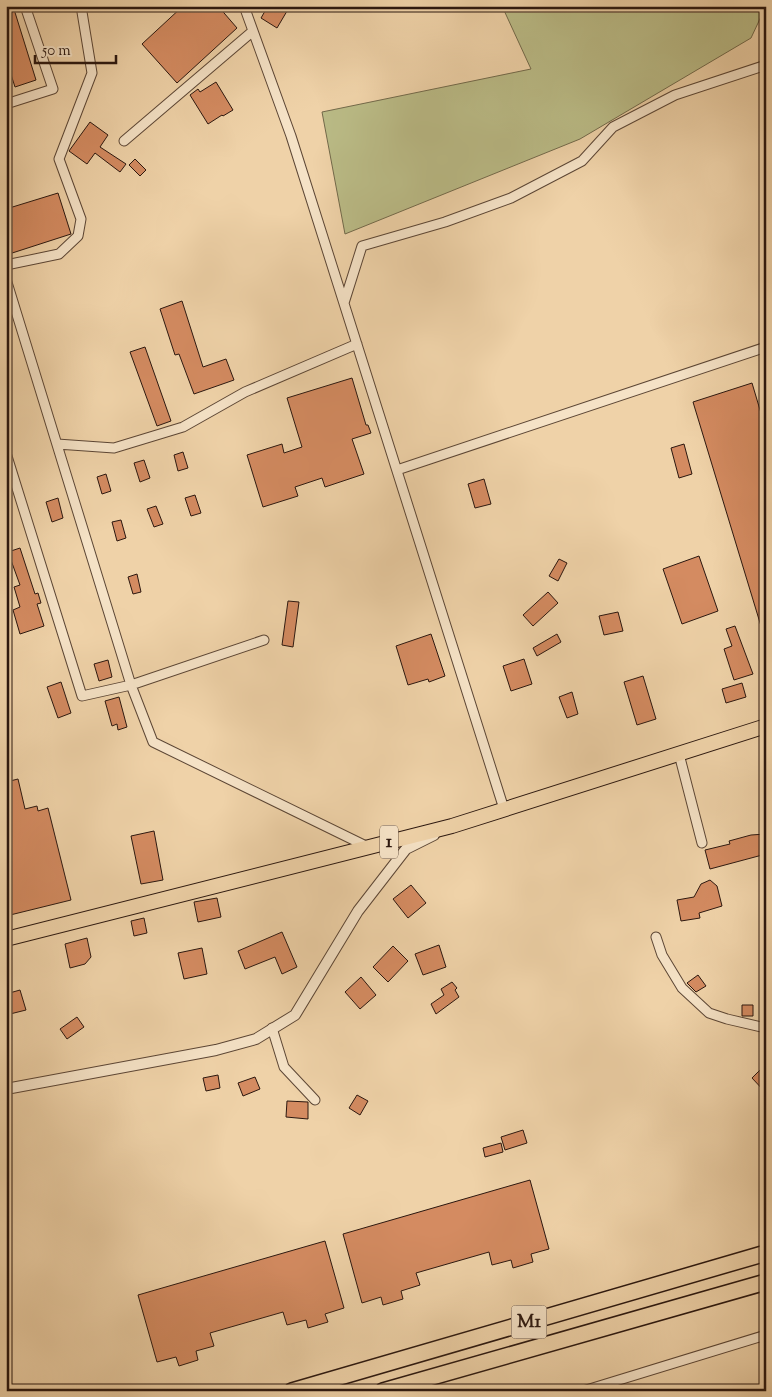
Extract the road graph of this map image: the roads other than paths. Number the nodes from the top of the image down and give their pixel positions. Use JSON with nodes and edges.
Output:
{"nodes":[{"id":1,"x":25,"y":6,"type":"edge"},
{"id":2,"x":81,"y":6,"type":"edge"},
{"id":3,"x":244,"y":6,"type":"edge"},
{"id":4,"x":253,"y":31,"type":"junction"},
{"id":5,"x":766,"y":65,"type":"edge"},
{"id":6,"x":6,"y":104,"type":"edge"},
{"id":7,"x":124,"y":141,"type":"dead end"},
{"id":8,"x":6,"y":265,"type":"edge"},
{"id":9,"x":6,"y":279,"type":"edge"},
{"id":10,"x":344,"y":303,"type":"junction"},
{"id":11,"x":357,"y":344,"type":"junction"},
{"id":12,"x":766,"y":347,"type":"edge"},
{"id":13,"x":57,"y":444,"type":"junction"},
{"id":14,"x":6,"y":453,"type":"edge"},
{"id":15,"x":397,"y":470,"type":"junction"},
{"id":16,"x":264,"y":640,"type":"dead end"},
{"id":17,"x":131,"y":685,"type":"junction"},
{"id":18,"x":766,"y":726,"type":"edge"},
{"id":19,"x":678,"y":754,"type":"junction"},
{"id":20,"x":504,"y":809,"type":"junction"},
{"id":21,"x":452,"y":826,"type":"junction"},
{"id":22,"x":702,"y":843,"type":"dead end"},
{"id":23,"x":368,"y":847,"type":"junction"},
{"id":24,"x":656,"y":937,"type":"dead end"},
{"id":25,"x":6,"y":939,"type":"edge"},
{"id":26,"x":272,"y":1028,"type":"junction"},
{"id":27,"x":766,"y":1028,"type":"edge"},
{"id":28,"x":6,"y":1090,"type":"edge"},
{"id":29,"x":315,"y":1100,"type":"dead end"},
{"id":30,"x":766,"y":1253,"type":"edge"},
{"id":31,"x":766,"y":1282,"type":"edge"},
{"id":32,"x":766,"y":1335,"type":"edge"},
{"id":33,"x":292,"y":1391,"type":"edge"},
{"id":34,"x":383,"y":1391,"type":"edge"},
{"id":35,"x":584,"y":1391,"type":"edge"}],
"edges":[{"from":1,"to":6,"type":"street"},
{"from":2,"to":8,"type":"street"},
{"from":3,"to":4,"type":"street"},
{"from":4,"to":7,"type":"street"},
{"from":4,"to":10,"type":"street"},
{"from":5,"to":10,"type":"street"},
{"from":9,"to":13,"type":"street"},
{"from":10,"to":11,"type":"street"},
{"from":11,"to":13,"type":"street"},
{"from":11,"to":15,"type":"street"},
{"from":12,"to":15,"type":"street"},
{"from":13,"to":17,"type":"street"},
{"from":14,"to":17,"type":"street"},
{"from":15,"to":20,"type":"street"},
{"from":16,"to":17,"type":"street"},
{"from":17,"to":23,"type":"street"},
{"from":18,"to":19,"type":"main road","number":"1"},
{"from":19,"to":20,"type":"main road","number":"1"},
{"from":19,"to":22,"type":"street"},
{"from":20,"to":21,"type":"main road","number":"1"},
{"from":21,"to":23,"type":"main road","number":"1"},
{"from":21,"to":26,"type":"street"},
{"from":23,"to":25,"type":"main road","number":"1"},
{"from":24,"to":27,"type":"street"},
{"from":26,"to":28,"type":"street"},
{"from":26,"to":29,"type":"street"},
{"from":30,"to":33,"type":"highway","number":"M1"},
{"from":31,"to":34,"type":"highway","number":"M1"},
{"from":32,"to":35,"type":"street"}]}
